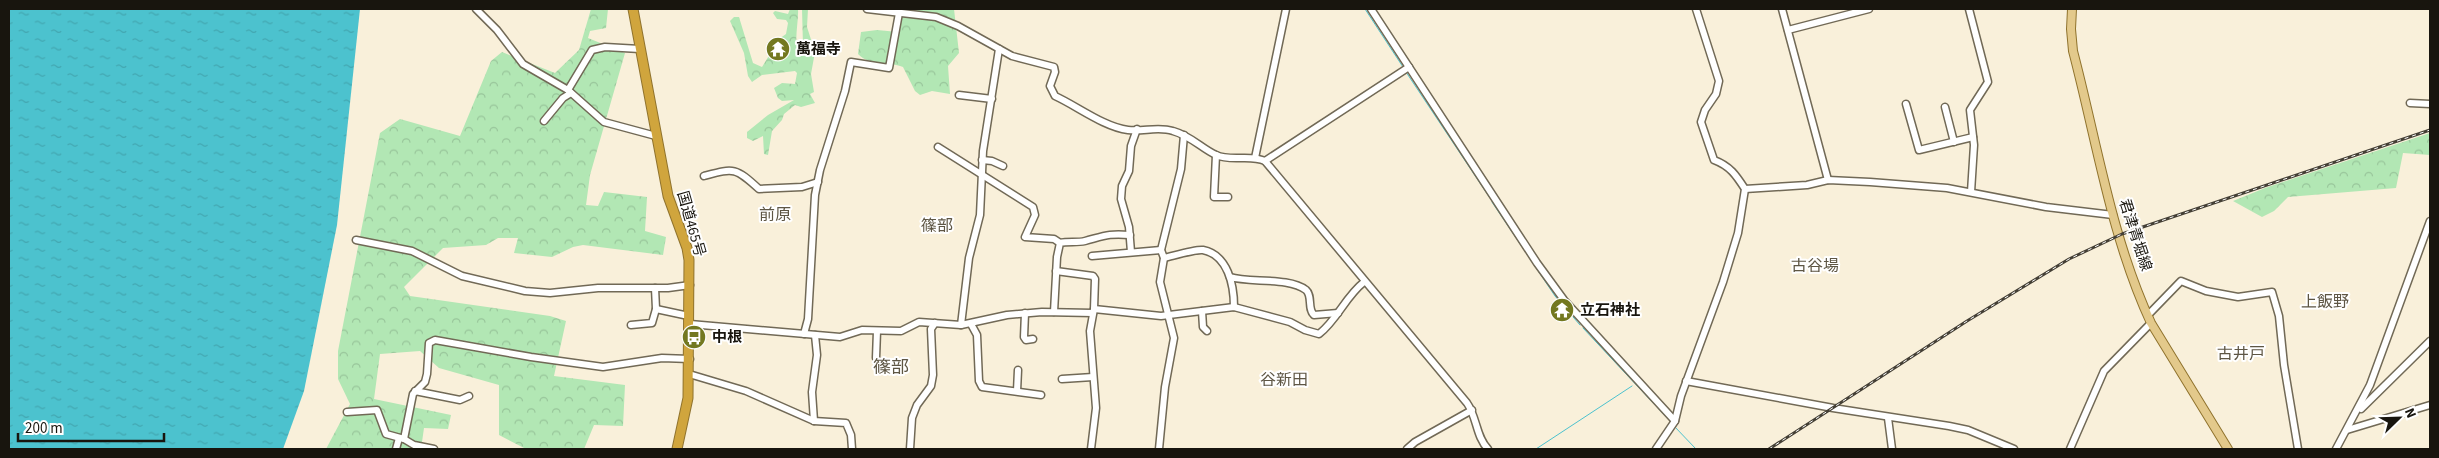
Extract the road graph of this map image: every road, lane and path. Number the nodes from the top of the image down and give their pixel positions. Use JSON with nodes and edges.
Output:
{"nodes":[{"id":1,"x":476,"y":9,"type":"edge"},
{"id":2,"x":633,"y":9,"type":"edge"},
{"id":3,"x":867,"y":9,"type":"edge"},
{"id":4,"x":1286,"y":9,"type":"edge"},
{"id":5,"x":1371,"y":9,"type":"edge"},
{"id":6,"x":1696,"y":9,"type":"edge"},
{"id":7,"x":1782,"y":9,"type":"edge"},
{"id":8,"x":1869,"y":9,"type":"edge"},
{"id":9,"x":1969,"y":9,"type":"edge"},
{"id":10,"x":2072,"y":9,"type":"edge"},
{"id":11,"x":899,"y":13,"type":"junction"},
{"id":12,"x":1788,"y":30,"type":"junction"},
{"id":13,"x":640,"y":49,"type":"junction"},
{"id":14,"x":999,"y":49,"type":"junction"},
{"id":15,"x":1409,"y":67,"type":"junction"},
{"id":16,"x":569,"y":92,"type":"junction"},
{"id":17,"x":959,"y":95,"type":"dead end"},
{"id":18,"x":992,"y":99,"type":"junction"},
{"id":19,"x":2410,"y":103,"type":"dead end"},
{"id":20,"x":1906,"y":104,"type":"dead end"},
{"id":21,"x":2430,"y":104,"type":"edge"},
{"id":22,"x":1945,"y":107,"type":"dead end"},
{"id":23,"x":544,"y":121,"type":"dead end"},
{"id":24,"x":1137,"y":130,"type":"junction"},
{"id":25,"x":1184,"y":135,"type":"junction"},
{"id":26,"x":656,"y":136,"type":"junction"},
{"id":27,"x":1973,"y":137,"type":"junction"},
{"id":28,"x":1954,"y":142,"type":"junction"},
{"id":29,"x":938,"y":147,"type":"dead end"},
{"id":30,"x":1216,"y":155,"type":"junction"},
{"id":31,"x":1255,"y":158,"type":"junction"},
{"id":32,"x":982,"y":160,"type":"junction"},
{"id":33,"x":1265,"y":161,"type":"junction"},
{"id":34,"x":1002,"y":166,"type":"dead end"},
{"id":35,"x":981,"y":174,"type":"junction"},
{"id":36,"x":704,"y":176,"type":"dead end"},
{"id":37,"x":1828,"y":180,"type":"junction"},
{"id":38,"x":818,"y":182,"type":"junction"},
{"id":39,"x":1745,"y":189,"type":"junction"},
{"id":40,"x":1971,"y":192,"type":"junction"},
{"id":41,"x":1228,"y":198,"type":"dead end"},
{"id":42,"x":2113,"y":215,"type":"junction"},
{"id":43,"x":2430,"y":221,"type":"edge"},
{"id":44,"x":1130,"y":235,"type":"junction"},
{"id":45,"x":356,"y":240,"type":"dead end"},
{"id":46,"x":1060,"y":243,"type":"junction"},
{"id":47,"x":1159,"y":246,"type":"junction"},
{"id":48,"x":1131,"y":252,"type":"junction"},
{"id":49,"x":1092,"y":256,"type":"dead end"},
{"id":50,"x":1164,"y":258,"type":"junction"},
{"id":51,"x":1056,"y":270,"type":"junction"},
{"id":52,"x":1230,"y":277,"type":"junction"},
{"id":53,"x":1364,"y":282,"type":"junction"},
{"id":54,"x":690,"y":285,"type":"junction"},
{"id":55,"x":655,"y":288,"type":"junction"},
{"id":56,"x":1234,"y":307,"type":"junction"},
{"id":57,"x":656,"y":309,"type":"junction"},
{"id":58,"x":1094,"y":311,"type":"junction"},
{"id":59,"x":1202,"y":311,"type":"junction"},
{"id":60,"x":1054,"y":312,"type":"junction"},
{"id":61,"x":1025,"y":313,"type":"junction"},
{"id":62,"x":1338,"y":313,"type":"junction"},
{"id":63,"x":1169,"y":314,"type":"junction"},
{"id":64,"x":684,"y":315,"type":"dead end"},
{"id":65,"x":2149,"y":319,"type":"junction"},
{"id":66,"x":935,"y":323,"type":"junction"},
{"id":67,"x":632,"y":324,"type":"dead end"},
{"id":68,"x":690,"y":324,"type":"junction"},
{"id":69,"x":971,"y":324,"type":"junction"},
{"id":70,"x":961,"y":325,"type":"junction"},
{"id":71,"x":877,"y":331,"type":"junction"},
{"id":72,"x":1207,"y":331,"type":"dead end"},
{"id":73,"x":804,"y":334,"type":"junction"},
{"id":74,"x":815,"y":335,"type":"junction"},
{"id":75,"x":1033,"y":339,"type":"dead end"},
{"id":76,"x":2430,"y":341,"type":"edge"},
{"id":77,"x":876,"y":358,"type":"dead end"},
{"id":78,"x":690,"y":359,"type":"junction"},
{"id":79,"x":1018,"y":370,"type":"dead end"},
{"id":80,"x":689,"y":374,"type":"junction"},
{"id":81,"x":1093,"y":377,"type":"junction"},
{"id":82,"x":1062,"y":379,"type":"dead end"},
{"id":83,"x":1686,"y":381,"type":"junction"},
{"id":84,"x":415,"y":391,"type":"junction"},
{"id":85,"x":1017,"y":391,"type":"junction"},
{"id":86,"x":1041,"y":395,"type":"dead end"},
{"id":87,"x":469,"y":396,"type":"dead end"},
{"id":88,"x":2430,"y":405,"type":"edge"},
{"id":89,"x":1472,"y":410,"type":"junction"},
{"id":90,"x":2358,"y":411,"type":"junction"},
{"id":91,"x":347,"y":412,"type":"dead end"},
{"id":92,"x":1888,"y":418,"type":"junction"},
{"id":93,"x":814,"y":420,"type":"junction"},
{"id":94,"x":1675,"y":421,"type":"junction"},
{"id":95,"x":2347,"y":430,"type":"junction"},
{"id":96,"x":401,"y":439,"type":"junction"},
{"id":97,"x":396,"y":449,"type":"edge"},
{"id":98,"x":434,"y":449,"type":"edge"},
{"id":99,"x":677,"y":449,"type":"edge"},
{"id":100,"x":852,"y":449,"type":"edge"},
{"id":101,"x":910,"y":449,"type":"edge"},
{"id":102,"x":1091,"y":449,"type":"edge"},
{"id":103,"x":1159,"y":449,"type":"edge"},
{"id":104,"x":1407,"y":449,"type":"edge"},
{"id":105,"x":1488,"y":449,"type":"edge"},
{"id":106,"x":1656,"y":449,"type":"edge"},
{"id":107,"x":1892,"y":449,"type":"edge"},
{"id":108,"x":2014,"y":449,"type":"edge"},
{"id":109,"x":2070,"y":449,"type":"edge"},
{"id":110,"x":2228,"y":449,"type":"edge"},
{"id":111,"x":2298,"y":449,"type":"edge"},
{"id":112,"x":2336,"y":449,"type":"edge"}],
"edges":[{"from":1,"to":16,"type":"street"},
{"from":2,"to":13,"type":"highway","name":"国道465号"},
{"from":3,"to":11,"type":"street"},
{"from":4,"to":31,"type":"street"},
{"from":5,"to":15,"type":"street"},
{"from":6,"to":39,"type":"street"},
{"from":7,"to":12,"type":"street"},
{"from":8,"to":12,"type":"street"},
{"from":9,"to":27,"type":"street"},
{"from":10,"to":42,"type":"main road","name":"君津青堀線"},
{"from":11,"to":14,"type":"street"},
{"from":11,"to":38,"type":"street"},
{"from":12,"to":37,"type":"street"},
{"from":13,"to":16,"type":"street"},
{"from":13,"to":26,"type":"highway","name":"国道465号"},
{"from":14,"to":18,"type":"street"},
{"from":14,"to":24,"type":"street"},
{"from":15,"to":33,"type":"street"},
{"from":15,"to":94,"type":"street"},
{"from":16,"to":23,"type":"street"},
{"from":16,"to":26,"type":"street"},
{"from":17,"to":18,"type":"street"},
{"from":18,"to":32,"type":"street"},
{"from":19,"to":21,"type":"street"},
{"from":20,"to":28,"type":"street"},
{"from":22,"to":28,"type":"street"},
{"from":24,"to":25,"type":"street"},
{"from":24,"to":44,"type":"street"},
{"from":25,"to":30,"type":"street"},
{"from":25,"to":47,"type":"street"},
{"from":26,"to":54,"type":"highway","name":"国道465号"},
{"from":27,"to":28,"type":"street"},
{"from":27,"to":40,"type":"street"},
{"from":29,"to":35,"type":"street"},
{"from":30,"to":31,"type":"street"},
{"from":30,"to":41,"type":"street"},
{"from":31,"to":33,"type":"street"},
{"from":32,"to":34,"type":"street"},
{"from":32,"to":35,"type":"street"},
{"from":33,"to":53,"type":"street"},
{"from":35,"to":46,"type":"street"},
{"from":35,"to":70,"type":"street"},
{"from":36,"to":38,"type":"street"},
{"from":37,"to":39,"type":"street"},
{"from":37,"to":40,"type":"street"},
{"from":38,"to":73,"type":"street"},
{"from":39,"to":83,"type":"street"},
{"from":40,"to":42,"type":"street"},
{"from":42,"to":65,"type":"main road","name":"君津青堀線"},
{"from":43,"to":90,"type":"street"},
{"from":44,"to":46,"type":"street"},
{"from":44,"to":48,"type":"street"},
{"from":45,"to":55,"type":"street"},
{"from":46,"to":51,"type":"street"},
{"from":47,"to":48,"type":"street"},
{"from":47,"to":50,"type":"street"},
{"from":48,"to":49,"type":"street"},
{"from":50,"to":52,"type":"street"},
{"from":50,"to":63,"type":"street"},
{"from":51,"to":58,"type":"street"},
{"from":51,"to":60,"type":"street"},
{"from":52,"to":56,"type":"street"},
{"from":52,"to":62,"type":"street"},
{"from":53,"to":62,"type":"street"},
{"from":53,"to":89,"type":"street"},
{"from":54,"to":55,"type":"street"},
{"from":54,"to":68,"type":"highway","name":"国道465号"},
{"from":55,"to":57,"type":"street"},
{"from":56,"to":59,"type":"street"},
{"from":56,"to":62,"type":"street"},
{"from":57,"to":64,"type":"street"},
{"from":57,"to":67,"type":"street"},
{"from":58,"to":60,"type":"street"},
{"from":58,"to":63,"type":"street"},
{"from":58,"to":81,"type":"street"},
{"from":59,"to":63,"type":"street"},
{"from":59,"to":72,"type":"street"},
{"from":60,"to":61,"type":"street"},
{"from":61,"to":69,"type":"street"},
{"from":61,"to":75,"type":"street"},
{"from":63,"to":103,"type":"street"},
{"from":65,"to":109,"type":"street"},
{"from":65,"to":110,"type":"main road","name":"君津青堀線"},
{"from":65,"to":111,"type":"street"},
{"from":66,"to":70,"type":"street"},
{"from":66,"to":71,"type":"street"},
{"from":66,"to":101,"type":"street"},
{"from":68,"to":73,"type":"street"},
{"from":68,"to":78,"type":"highway","name":"国道465号"},
{"from":69,"to":70,"type":"street"},
{"from":69,"to":85,"type":"street"},
{"from":71,"to":74,"type":"street"},
{"from":71,"to":77,"type":"street"},
{"from":73,"to":74,"type":"street"},
{"from":74,"to":93,"type":"street"},
{"from":76,"to":90,"type":"street"},
{"from":78,"to":80,"type":"highway","name":"国道465号"},
{"from":78,"to":84,"type":"street"},
{"from":79,"to":85,"type":"street"},
{"from":80,"to":93,"type":"street"},
{"from":80,"to":99,"type":"highway","name":"国道465号"},
{"from":81,"to":82,"type":"street"},
{"from":81,"to":102,"type":"street"},
{"from":83,"to":92,"type":"street"},
{"from":83,"to":94,"type":"street"},
{"from":84,"to":87,"type":"street"},
{"from":84,"to":96,"type":"street"},
{"from":85,"to":86,"type":"street"},
{"from":88,"to":95,"type":"street"},
{"from":89,"to":104,"type":"street"},
{"from":89,"to":105,"type":"street"},
{"from":90,"to":95,"type":"street"},
{"from":91,"to":96,"type":"street"},
{"from":92,"to":107,"type":"street"},
{"from":92,"to":108,"type":"street"},
{"from":93,"to":100,"type":"street"},
{"from":94,"to":106,"type":"street"},
{"from":95,"to":112,"type":"street"},
{"from":96,"to":97,"type":"street"},
{"from":96,"to":98,"type":"street"}]}
